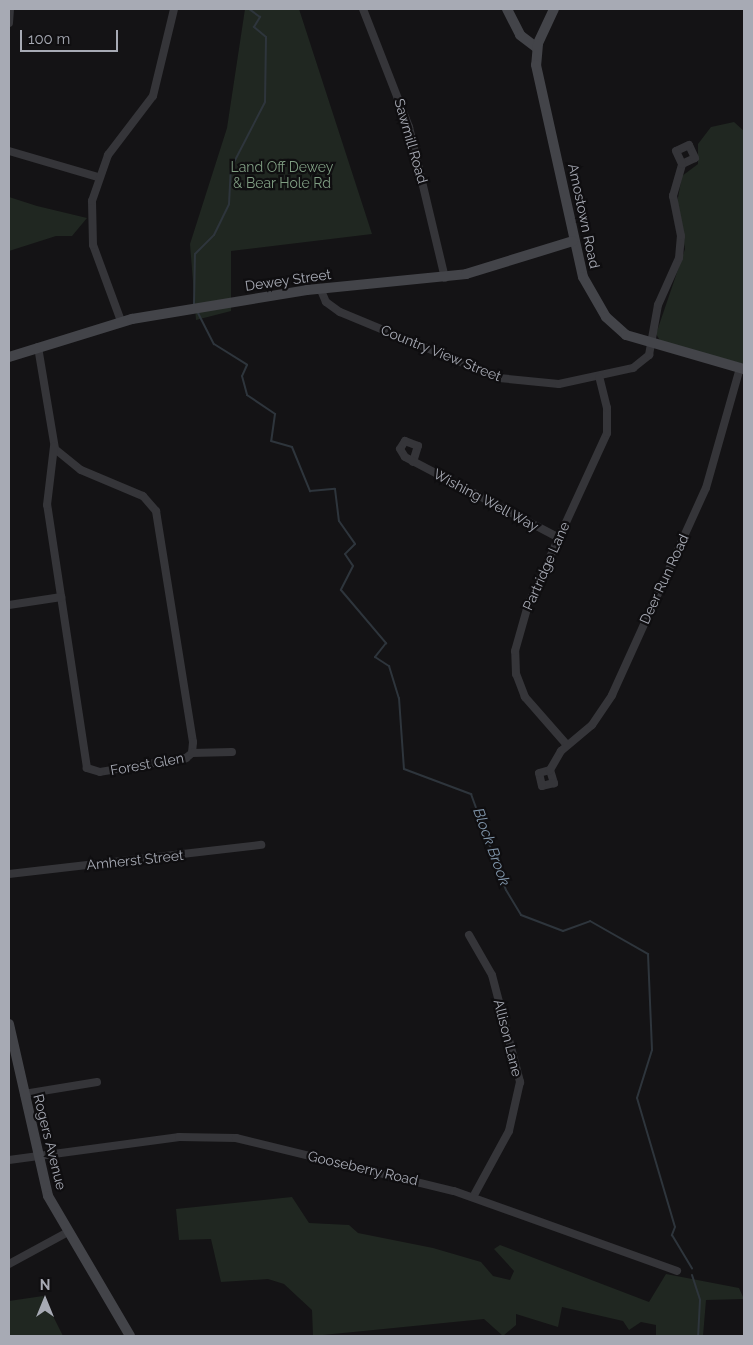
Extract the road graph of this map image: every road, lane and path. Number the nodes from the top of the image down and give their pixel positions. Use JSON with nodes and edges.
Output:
{"nodes":[{"id":1,"x":10,"y":9,"type":"edge"},
{"id":2,"x":174,"y":9,"type":"edge"},
{"id":3,"x":363,"y":9,"type":"edge"},
{"id":4,"x":506,"y":9,"type":"edge"},
{"id":5,"x":554,"y":9,"type":"edge"},
{"id":6,"x":9,"y":23,"type":"edge"},
{"id":7,"x":537,"y":48,"type":"junction"},
{"id":8,"x":9,"y":151,"type":"edge"},
{"id":9,"x":682,"y":164,"type":"dead end"},
{"id":10,"x":98,"y":178,"type":"junction"},
{"id":11,"x":573,"y":241,"type":"junction"},
{"id":12,"x":445,"y":278,"type":"junction"},
{"id":13,"x":320,"y":288,"type":"junction"},
{"id":14,"x":121,"y":321,"type":"junction"},
{"id":15,"x":651,"y":344,"type":"junction"},
{"id":16,"x":38,"y":347,"type":"junction"},
{"id":17,"x":9,"y":357,"type":"edge"},
{"id":18,"x":742,"y":368,"type":"edge"},
{"id":19,"x":599,"y":377,"type":"junction"},
{"id":20,"x":54,"y":446,"type":"junction"},
{"id":21,"x":414,"y":462,"type":"dead end"},
{"id":22,"x":559,"y":538,"type":"junction"},
{"id":23,"x":61,"y":597,"type":"junction"},
{"id":24,"x":9,"y":605,"type":"edge"},
{"id":25,"x":567,"y":745,"type":"junction"},
{"id":26,"x":232,"y":752,"type":"dead end"},
{"id":27,"x":192,"y":753,"type":"junction"},
{"id":28,"x":550,"y":770,"type":"dead end"},
{"id":29,"x":261,"y":845,"type":"dead end"},
{"id":30,"x":9,"y":874,"type":"edge"},
{"id":31,"x":469,"y":935,"type":"dead end"},
{"id":32,"x":9,"y":1024,"type":"edge"},
{"id":33,"x":97,"y":1082,"type":"dead end"},
{"id":34,"x":24,"y":1094,"type":"junction"},
{"id":35,"x":37,"y":1157,"type":"junction"},
{"id":36,"x":9,"y":1160,"type":"edge"},
{"id":37,"x":473,"y":1198,"type":"junction"},
{"id":38,"x":66,"y":1233,"type":"junction"},
{"id":39,"x":9,"y":1264,"type":"edge"},
{"id":40,"x":678,"y":1271,"type":"dead end"},
{"id":41,"x":130,"y":1336,"type":"edge"}],
"edges":[{"from":1,"to":6,"type":"street"},
{"from":2,"to":10,"type":"street"},
{"from":3,"to":12,"type":"street","name":"Sawmill Road"},
{"from":4,"to":7,"type":"main road"},
{"from":5,"to":7,"type":"main road"},
{"from":7,"to":11,"type":"main road","name":"Amostown Road"},
{"from":8,"to":10,"type":"street"},
{"from":9,"to":15,"type":"street"},
{"from":10,"to":14,"type":"street"},
{"from":11,"to":12,"type":"main road","name":"Dewey Street"},
{"from":11,"to":15,"type":"main road","name":"Amostown Road"},
{"from":12,"to":13,"type":"main road","name":"Dewey Street"},
{"from":13,"to":14,"type":"main road","name":"Dewey Street"},
{"from":13,"to":19,"type":"street","name":"Country View Street"},
{"from":14,"to":16,"type":"main road","name":"Dewey Street"},
{"from":15,"to":18,"type":"main road","name":"Amostown Road"},
{"from":15,"to":19,"type":"street","name":"Country View Street"},
{"from":16,"to":17,"type":"main road","name":"Dewey Street"},
{"from":16,"to":20,"type":"street","name":"Forest Glen"},
{"from":18,"to":25,"type":"street","name":"Deer Run Road"},
{"from":19,"to":22,"type":"street","name":"Partridge Lane"},
{"from":20,"to":23,"type":"street","name":"Forest Glen"},
{"from":20,"to":27,"type":"street","name":"Forest Glen"},
{"from":21,"to":22,"type":"street","name":"Wishing Well Way"},
{"from":22,"to":25,"type":"street","name":"Partridge Lane"},
{"from":23,"to":24,"type":"street"},
{"from":23,"to":27,"type":"street","name":"Forest Glen"},
{"from":25,"to":28,"type":"street","name":"Deer Run Road"},
{"from":26,"to":27,"type":"street"},
{"from":29,"to":30,"type":"street","name":"Amherst Street"},
{"from":31,"to":37,"type":"street","name":"Allison Lane"},
{"from":32,"to":34,"type":"main road","name":"Rogers Avenue"},
{"from":33,"to":34,"type":"street"},
{"from":34,"to":35,"type":"main road","name":"Rogers Avenue"},
{"from":35,"to":36,"type":"street","name":"Gooseberry Road"},
{"from":35,"to":37,"type":"street","name":"Gooseberry Road"},
{"from":35,"to":38,"type":"main road","name":"Rogers Avenue"},
{"from":37,"to":40,"type":"street","name":"Gooseberry Road"},
{"from":38,"to":39,"type":"street"},
{"from":38,"to":41,"type":"main road","name":"Rogers Avenue"}]}
